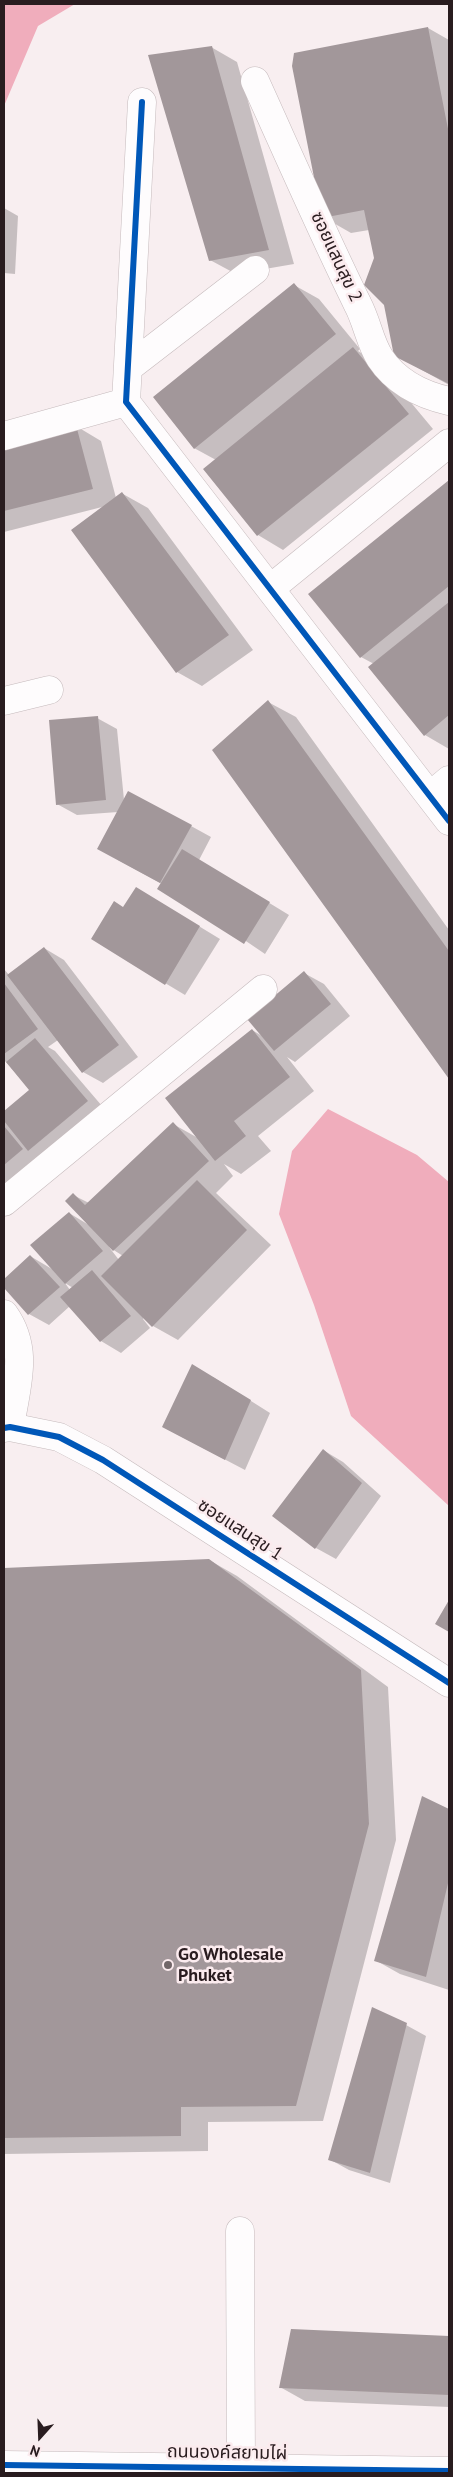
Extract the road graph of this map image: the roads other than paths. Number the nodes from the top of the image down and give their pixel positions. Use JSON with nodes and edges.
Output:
{"nodes":[{"id":1,"x":255,"y":81,"type":"dead end"},
{"id":2,"x":142,"y":102,"type":"dead end"},
{"id":3,"x":254,"y":270,"type":"dead end"},
{"id":4,"x":128,"y":368,"type":"junction"},
{"id":5,"x":449,"y":401,"type":"edge"},
{"id":6,"x":126,"y":402,"type":"junction"},
{"id":7,"x":4,"y":436,"type":"edge"},
{"id":8,"x":449,"y":443,"type":"edge"},
{"id":9,"x":271,"y":588,"type":"junction"},
{"id":10,"x":49,"y":690,"type":"dead end"},
{"id":11,"x":4,"y":701,"type":"edge"},
{"id":12,"x":440,"y":788,"type":"edge"},
{"id":13,"x":449,"y":821,"type":"edge"},
{"id":14,"x":263,"y":989,"type":"dead end"},
{"id":15,"x":4,"y":1202,"type":"edge"},
{"id":16,"x":4,"y":1314,"type":"edge"},
{"id":17,"x":7,"y":1427,"type":"edge"},
{"id":18,"x":449,"y":1683,"type":"edge"},
{"id":19,"x":240,"y":2231,"type":"dead end"},
{"id":20,"x":4,"y":2465,"type":"edge"},
{"id":21,"x":241,"y":2468,"type":"junction"},
{"id":22,"x":449,"y":2471,"type":"edge"}],
"edges":[{"from":1,"to":5,"type":"street","name":"ซอยแสนสุข 2"},
{"from":2,"to":4,"type":"street"},
{"from":3,"to":4,"type":"street"},
{"from":4,"to":6,"type":"street"},
{"from":6,"to":7,"type":"street"},
{"from":6,"to":9,"type":"street"},
{"from":8,"to":9,"type":"street"},
{"from":9,"to":12,"type":"street"},
{"from":10,"to":11,"type":"street"},
{"from":12,"to":13,"type":"street"},
{"from":14,"to":15,"type":"street"},
{"from":16,"to":17,"type":"street"},
{"from":17,"to":18,"type":"street","name":"ซอยแสนสุข 1"},
{"from":19,"to":21,"type":"street"},
{"from":20,"to":21,"type":"street","name":"ถนนองค์สยามไผ่"},
{"from":21,"to":22,"type":"street","name":"ถนนองค์สยามไผ่"}]}
